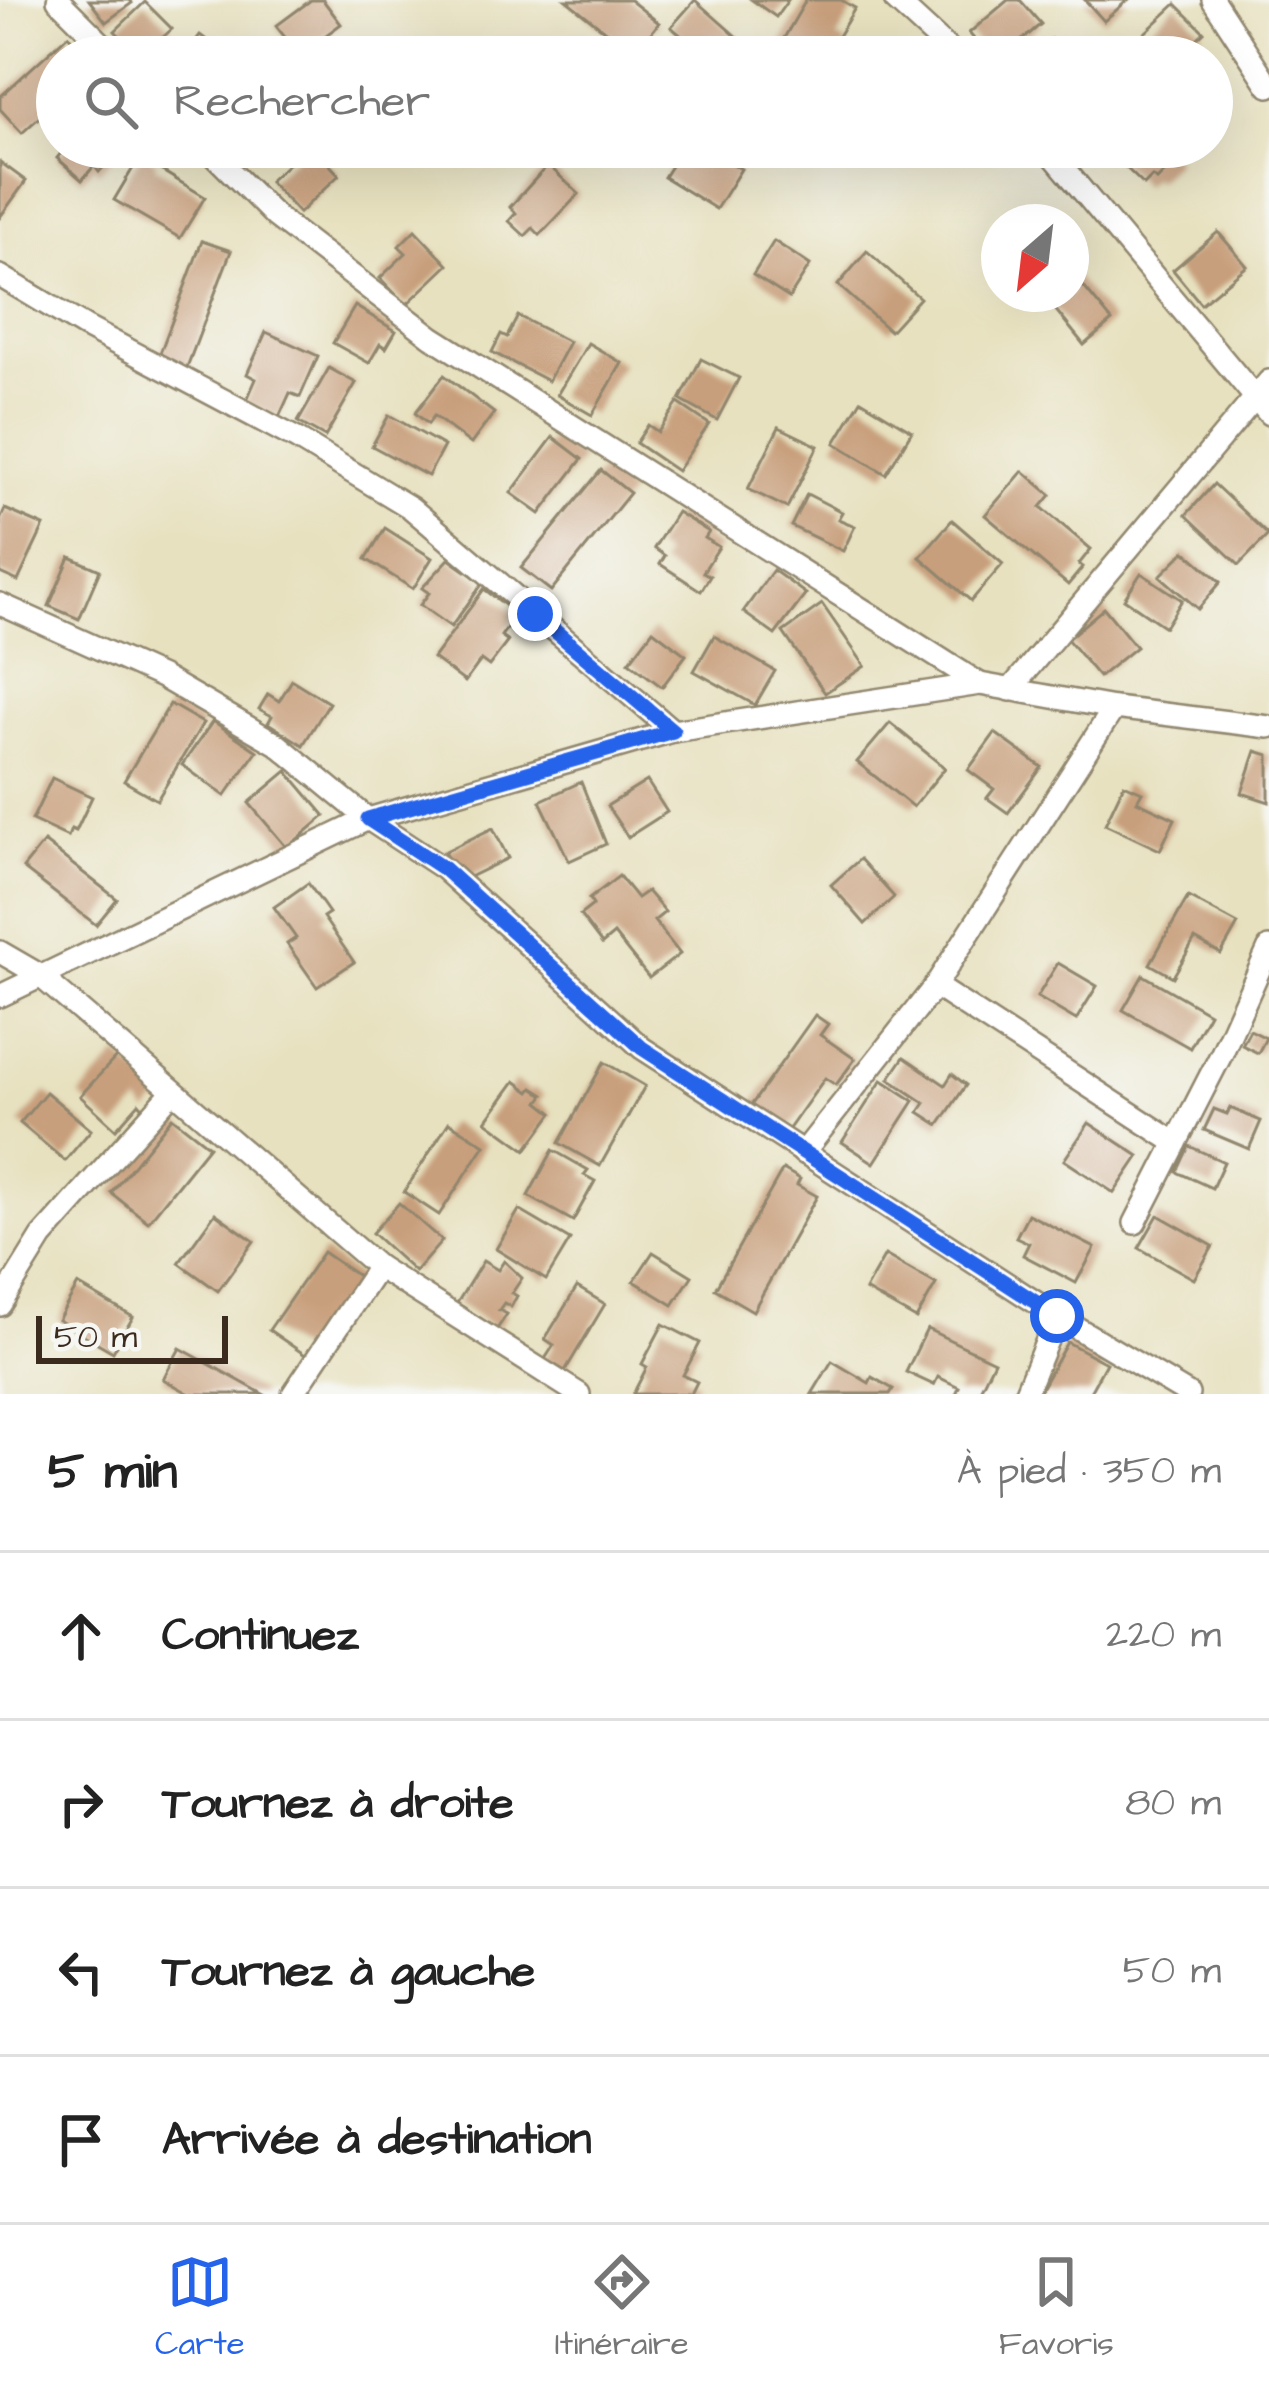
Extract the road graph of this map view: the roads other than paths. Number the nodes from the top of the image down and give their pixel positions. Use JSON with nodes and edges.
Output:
{"nodes":[{"id":1,"x":58,"y":0,"type":"edge"},
{"id":2,"x":896,"y":0,"type":"edge"},
{"id":3,"x":1213,"y":0,"type":"edge"},
{"id":4,"x":94,"y":36,"type":"edge"},
{"id":5,"x":934,"y":36,"type":"edge"},
{"id":6,"x":1269,"y":86,"type":"edge"},
{"id":7,"x":227,"y":168,"type":"edge"},
{"id":8,"x":1063,"y":168,"type":"edge"},
{"id":9,"x":0,"y":276,"type":"edge"},
{"id":10,"x":1269,"y":381,"type":"edge"},
{"id":11,"x":1262,"y":407,"type":"edge"},
{"id":12,"x":0,"y":604,"type":"edge"},
{"id":13,"x":980,"y":684,"type":"junction"},
{"id":14,"x":1010,"y":689,"type":"junction"},
{"id":15,"x":1114,"y":707,"type":"junction"},
{"id":16,"x":1269,"y":727,"type":"edge"},
{"id":17,"x":673,"y":731,"type":"junction"},
{"id":18,"x":368,"y":819,"type":"junction"},
{"id":19,"x":1269,"y":947,"type":"edge"},
{"id":20,"x":0,"y":952,"type":"edge"},
{"id":21,"x":38,"y":974,"type":"junction"},
{"id":22,"x":934,"y":986,"type":"junction"},
{"id":23,"x":0,"y":996,"type":"edge"},
{"id":24,"x":173,"y":1090,"type":"junction"},
{"id":25,"x":1176,"y":1143,"type":"junction"},
{"id":26,"x":803,"y":1153,"type":"junction"},
{"id":27,"x":1135,"y":1223,"type":"dead end"},
{"id":28,"x":378,"y":1268,"type":"junction"},
{"id":29,"x":0,"y":1305,"type":"edge"},
{"id":30,"x":1057,"y":1316,"type":"junction"},
{"id":31,"x":293,"y":1394,"type":"edge"},
{"id":32,"x":579,"y":1394,"type":"edge"},
{"id":33,"x":1025,"y":1394,"type":"edge"},
{"id":34,"x":1188,"y":1394,"type":"edge"}],
"edges":[{"from":1,"to":4,"type":"street"},
{"from":2,"to":5,"type":"street"},
{"from":3,"to":6,"type":"street"},
{"from":7,"to":13,"type":"street"},
{"from":8,"to":11,"type":"street"},
{"from":9,"to":17,"type":"street"},
{"from":10,"to":11,"type":"street"},
{"from":11,"to":14,"type":"street"},
{"from":12,"to":18,"type":"street"},
{"from":13,"to":14,"type":"street"},
{"from":13,"to":17,"type":"street"},
{"from":14,"to":15,"type":"street"},
{"from":15,"to":16,"type":"street"},
{"from":15,"to":22,"type":"street"},
{"from":17,"to":18,"type":"street"},
{"from":18,"to":21,"type":"street"},
{"from":18,"to":26,"type":"street"},
{"from":19,"to":25,"type":"street"},
{"from":20,"to":21,"type":"street"},
{"from":21,"to":23,"type":"street"},
{"from":21,"to":24,"type":"street"},
{"from":22,"to":25,"type":"street"},
{"from":22,"to":26,"type":"street"},
{"from":24,"to":28,"type":"street"},
{"from":24,"to":29,"type":"street"},
{"from":25,"to":27,"type":"street"},
{"from":26,"to":30,"type":"street"},
{"from":28,"to":31,"type":"street"},
{"from":28,"to":32,"type":"street"},
{"from":30,"to":33,"type":"street"},
{"from":30,"to":34,"type":"street"}]}
